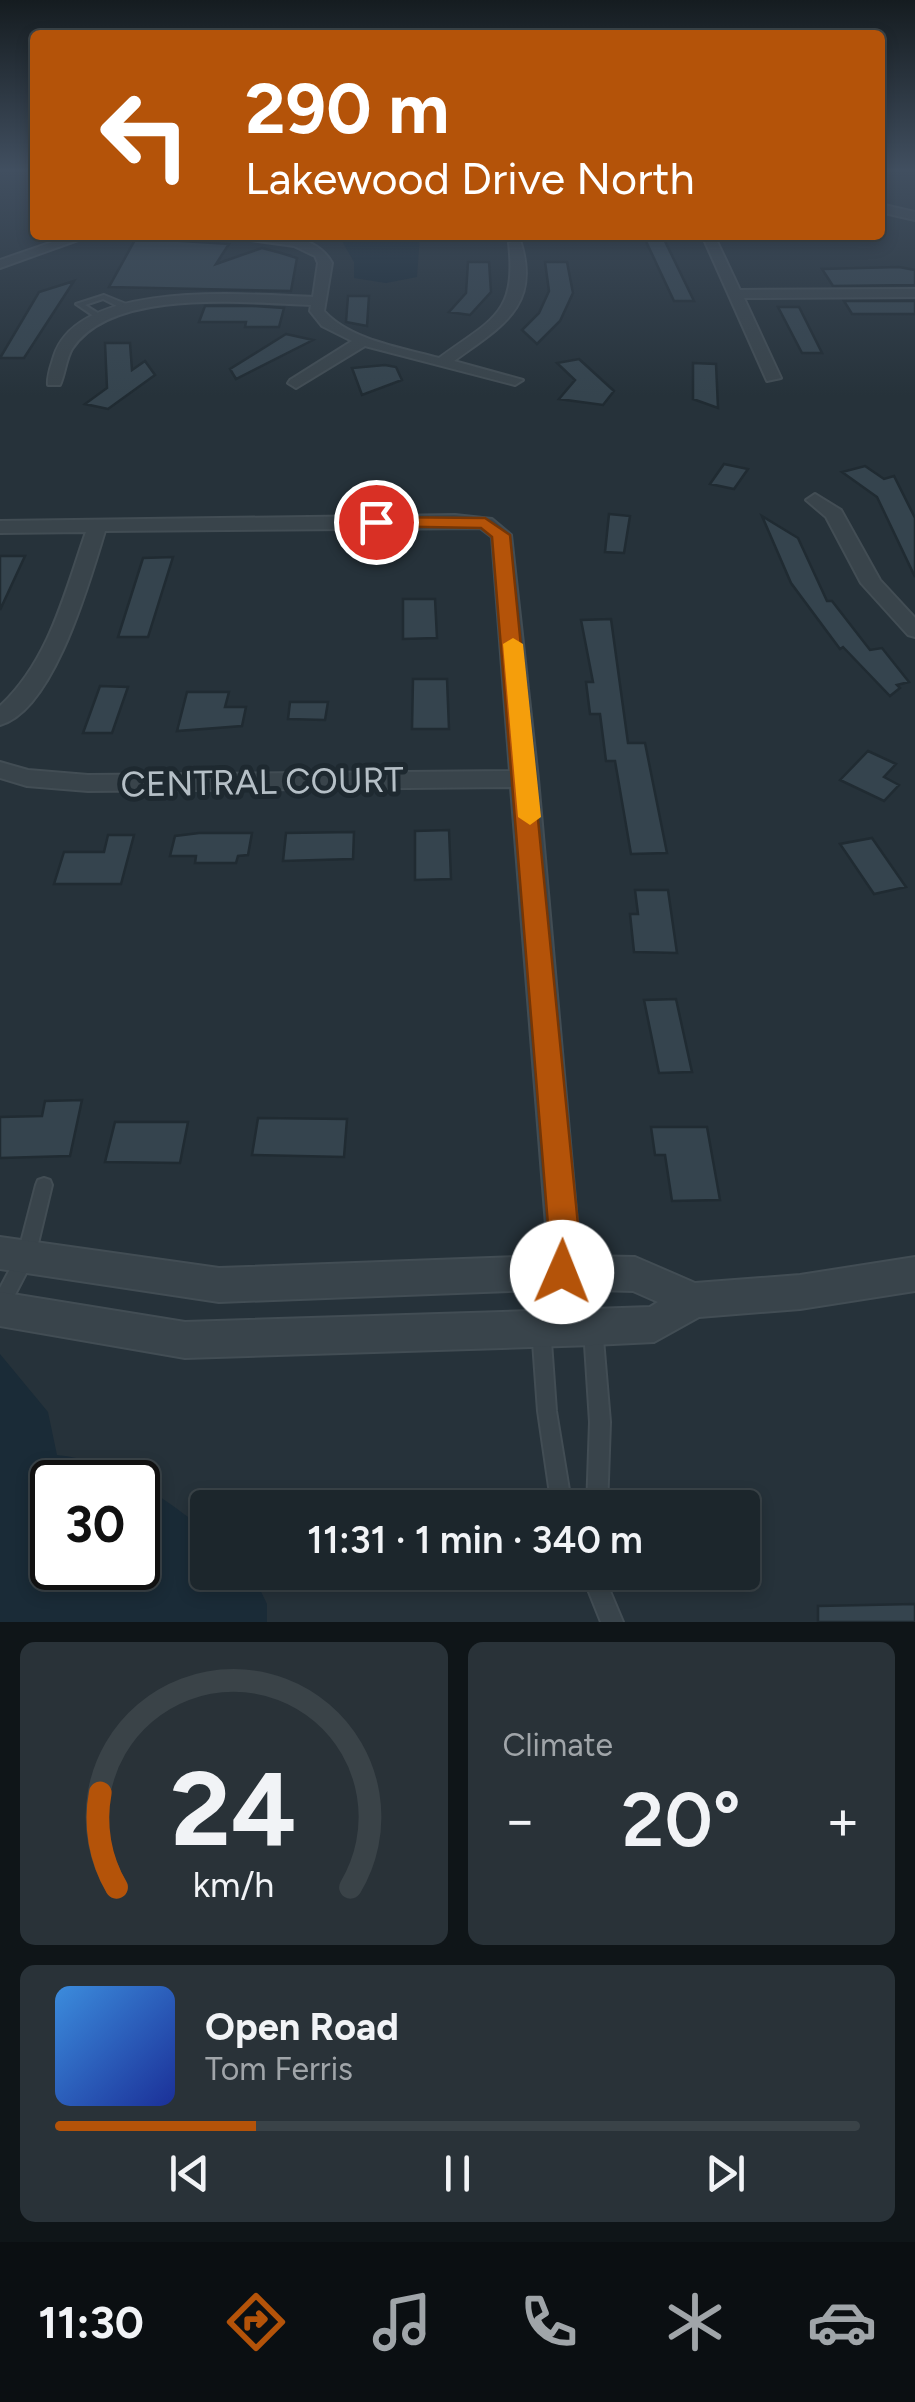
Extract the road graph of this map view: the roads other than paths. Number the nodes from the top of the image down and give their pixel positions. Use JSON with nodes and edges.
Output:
{"nodes":[{"id":1,"x":57,"y":245,"type":"edge"},
{"id":2,"x":293,"y":245,"type":"edge"},
{"id":3,"x":515,"y":245,"type":"edge"},
{"id":4,"x":712,"y":245,"type":"edge"},
{"id":5,"x":0,"y":264,"type":"edge"},
{"id":6,"x":915,"y":292,"type":"edge"},
{"id":7,"x":734,"y":294,"type":"junction"},
{"id":8,"x":318,"y":301,"type":"junction"},
{"id":9,"x":363,"y":342,"type":"junction"},
{"id":10,"x":444,"y":361,"type":"junction"},
{"id":11,"x":773,"y":378,"type":"dead end"},
{"id":12,"x":515,"y":380,"type":"dead end"},
{"id":13,"x":54,"y":382,"type":"dead end"},
{"id":14,"x":296,"y":383,"type":"dead end"},
{"id":15,"x":815,"y":500,"type":"dead end"},
{"id":16,"x":97,"y":527,"type":"junction"},
{"id":17,"x":0,"y":528,"type":"edge"},
{"id":18,"x":915,"y":630,"type":"edge"},
{"id":19,"x":0,"y":718,"type":"edge"},
{"id":20,"x":0,"y":770,"type":"edge"},
{"id":21,"x":526,"y":779,"type":"junction"},
{"id":22,"x":44,"y":1185,"type":"dead end"},
{"id":23,"x":13,"y":1254,"type":"edge"},
{"id":24,"x":562,"y":1272,"type":"junction"},
{"id":25,"x":915,"y":1274,"type":"edge"},
{"id":26,"x":694,"y":1300,"type":"junction"},
{"id":27,"x":0,"y":1308,"type":"edge"},
{"id":28,"x":593,"y":1327,"type":"junction"},
{"id":29,"x":541,"y":1328,"type":"junction"},
{"id":30,"x":559,"y":1490,"type":"edge"},
{"id":31,"x":598,"y":1490,"type":"edge"},
{"id":32,"x":599,"y":1590,"type":"edge"},
{"id":33,"x":612,"y":1622,"type":"edge"}],
"edges":[{"from":1,"to":5,"type":"street"},
{"from":2,"to":8,"type":"street"},
{"from":3,"to":10,"type":"street"},
{"from":4,"to":7,"type":"street"},
{"from":6,"to":7,"type":"street"},
{"from":7,"to":11,"type":"street"},
{"from":8,"to":9,"type":"street"},
{"from":8,"to":13,"type":"street"},
{"from":9,"to":10,"type":"street"},
{"from":9,"to":14,"type":"street"},
{"from":10,"to":12,"type":"street"},
{"from":15,"to":18,"type":"street"},
{"from":16,"to":17,"type":"street"},
{"from":16,"to":19,"type":"street"},
{"from":16,"to":21,"type":"street"},
{"from":20,"to":21,"type":"street","name":"CENTRAL COURT"},
{"from":21,"to":24,"type":"street"},
{"from":22,"to":23,"type":"lane"},
{"from":23,"to":24,"type":"street"},
{"from":23,"to":27,"type":"lane"},
{"from":24,"to":26,"type":"street"},
{"from":24,"to":28,"type":"lane"},
{"from":24,"to":29,"type":"lane"},
{"from":25,"to":26,"type":"street"},
{"from":26,"to":28,"type":"street"},
{"from":27,"to":29,"type":"street"},
{"from":28,"to":29,"type":"street"},
{"from":28,"to":31,"type":"lane"},
{"from":29,"to":30,"type":"lane"},
{"from":32,"to":33,"type":"lane"}]}
